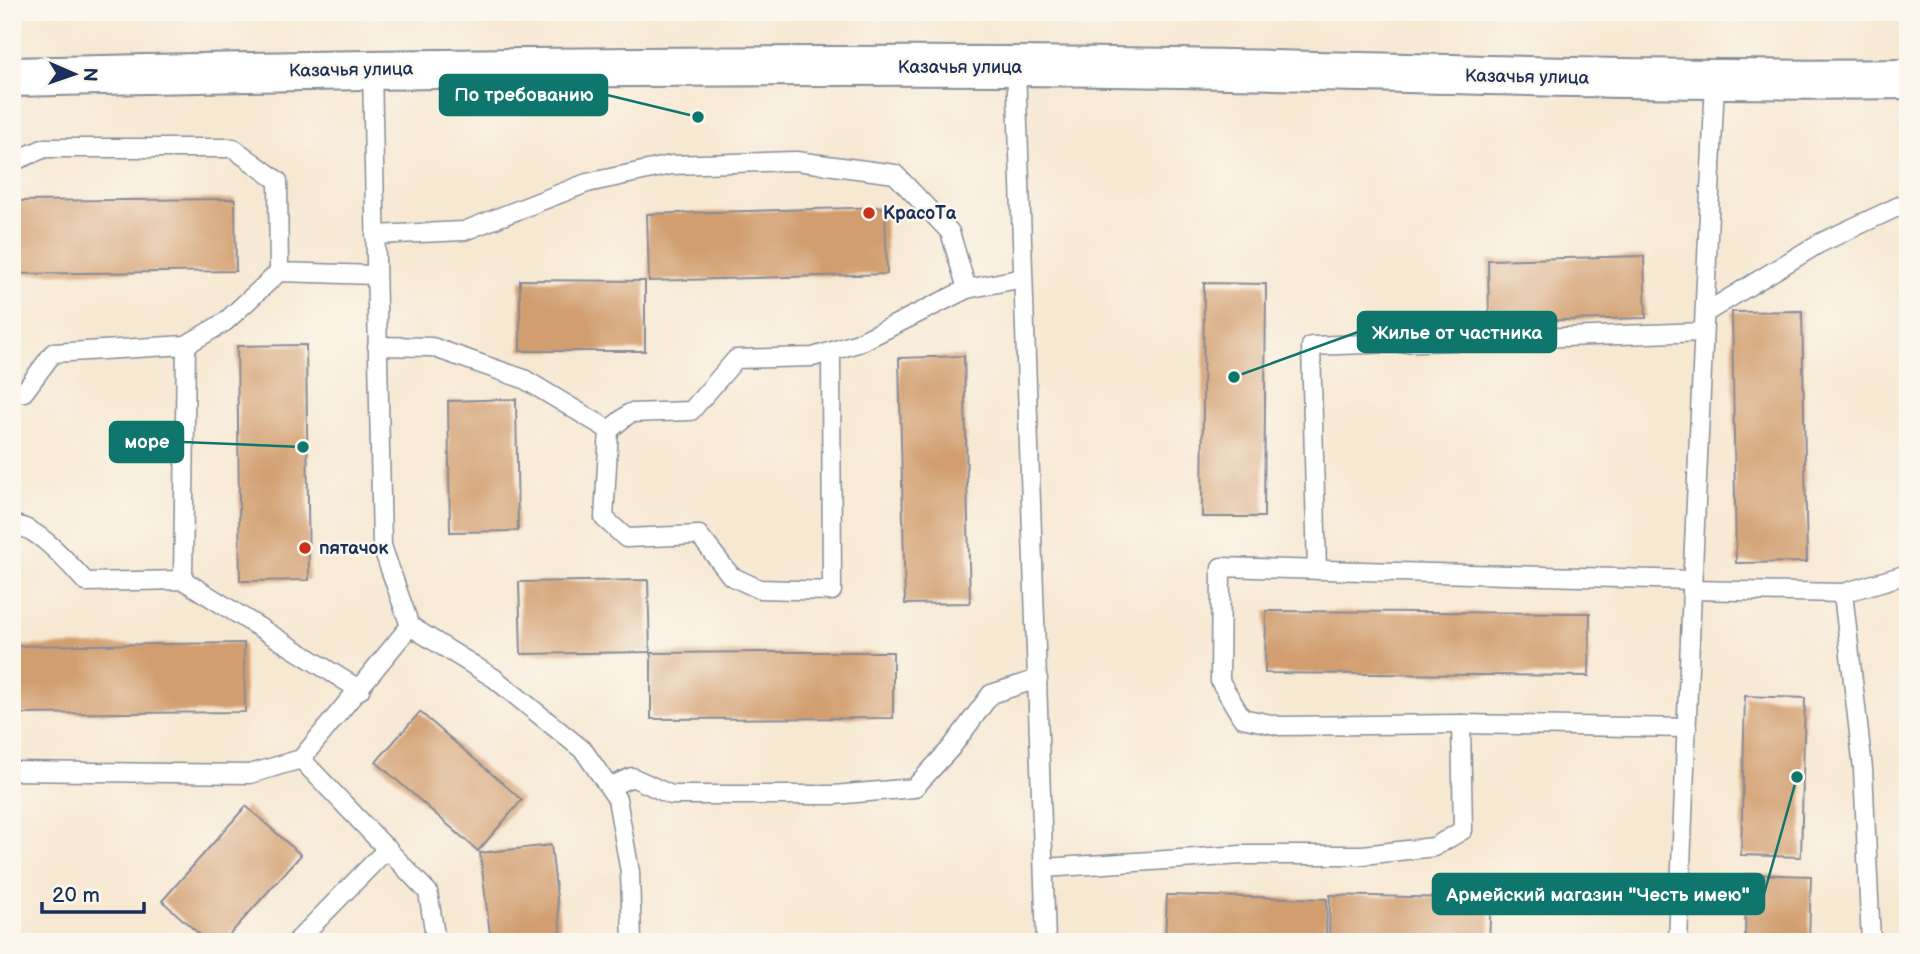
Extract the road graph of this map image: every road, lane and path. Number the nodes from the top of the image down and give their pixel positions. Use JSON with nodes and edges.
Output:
{"nodes":[{"id":1,"x":1016,"y":66,"type":"junction"},
{"id":2,"x":372,"y":69,"type":"junction"},
{"id":3,"x":12,"y":77,"type":"edge"},
{"id":4,"x":1908,"y":79,"type":"edge"},
{"id":5,"x":1715,"y":81,"type":"junction"},
{"id":6,"x":12,"y":162,"type":"edge"},
{"id":7,"x":1908,"y":202,"type":"edge"},
{"id":8,"x":375,"y":235,"type":"junction"},
{"id":9,"x":279,"y":272,"type":"junction"},
{"id":10,"x":376,"y":275,"type":"junction"},
{"id":11,"x":1023,"y":278,"type":"junction"},
{"id":12,"x":967,"y":289,"type":"junction"},
{"id":13,"x":1704,"y":313,"type":"junction"},
{"id":14,"x":1703,"y":332,"type":"junction"},
{"id":15,"x":186,"y":345,"type":"junction"},
{"id":16,"x":377,"y":346,"type":"junction"},
{"id":17,"x":831,"y":352,"type":"junction"},
{"id":18,"x":12,"y":392,"type":"edge"},
{"id":19,"x":609,"y":430,"type":"junction"},
{"id":20,"x":12,"y":525,"type":"edge"},
{"id":21,"x":1317,"y":570,"type":"junction"},
{"id":22,"x":1908,"y":574,"type":"edge"},
{"id":23,"x":183,"y":580,"type":"junction"},
{"id":24,"x":1692,"y":585,"type":"junction"},
{"id":25,"x":1843,"y":593,"type":"junction"},
{"id":26,"x":410,"y":626,"type":"junction"},
{"id":27,"x":1038,"y":679,"type":"junction"},
{"id":28,"x":360,"y":690,"type":"junction"},
{"id":29,"x":1461,"y":724,"type":"junction"},
{"id":30,"x":1687,"y":728,"type":"junction"},
{"id":31,"x":301,"y":759,"type":"junction"},
{"id":32,"x":12,"y":771,"type":"edge"},
{"id":33,"x":608,"y":787,"type":"junction"},
{"id":34,"x":388,"y":848,"type":"junction"},
{"id":35,"x":1044,"y":868,"type":"junction"},
{"id":36,"x":296,"y":942,"type":"edge"},
{"id":37,"x":436,"y":942,"type":"edge"},
{"id":38,"x":632,"y":942,"type":"edge"},
{"id":39,"x":1046,"y":942,"type":"edge"},
{"id":40,"x":1678,"y":942,"type":"edge"},
{"id":41,"x":1871,"y":942,"type":"edge"}],
"edges":[{"from":1,"to":2,"type":"street","name":"Казачья улица"},
{"from":1,"to":5,"type":"street","name":"Казачья улица"},
{"from":1,"to":11,"type":"lane"},
{"from":2,"to":3,"type":"street","name":"Казачья улица"},
{"from":2,"to":8,"type":"lane"},
{"from":4,"to":5,"type":"street","name":"Казачья улица"},
{"from":5,"to":13,"type":"lane"},
{"from":6,"to":9,"type":"lane"},
{"from":7,"to":13,"type":"lane"},
{"from":8,"to":10,"type":"lane"},
{"from":8,"to":12,"type":"lane"},
{"from":9,"to":10,"type":"lane"},
{"from":9,"to":15,"type":"lane"},
{"from":10,"to":16,"type":"lane"},
{"from":11,"to":12,"type":"lane"},
{"from":11,"to":27,"type":"lane"},
{"from":12,"to":17,"type":"lane"},
{"from":13,"to":14,"type":"lane"},
{"from":14,"to":21,"type":"lane"},
{"from":14,"to":24,"type":"lane"},
{"from":15,"to":18,"type":"lane"},
{"from":15,"to":23,"type":"lane"},
{"from":16,"to":19,"type":"lane"},
{"from":16,"to":26,"type":"lane"},
{"from":17,"to":19,"type":"lane"},
{"from":17,"to":19,"type":"lane"},
{"from":20,"to":23,"type":"lane"},
{"from":21,"to":24,"type":"lane"},
{"from":21,"to":29,"type":"lane"},
{"from":22,"to":25,"type":"lane"},
{"from":23,"to":28,"type":"lane"},
{"from":24,"to":25,"type":"lane"},
{"from":24,"to":30,"type":"lane"},
{"from":25,"to":41,"type":"lane"},
{"from":26,"to":28,"type":"lane"},
{"from":26,"to":33,"type":"lane"},
{"from":27,"to":33,"type":"lane"},
{"from":27,"to":35,"type":"lane"},
{"from":28,"to":31,"type":"lane"},
{"from":29,"to":30,"type":"lane"},
{"from":29,"to":35,"type":"lane"},
{"from":30,"to":40,"type":"lane"},
{"from":31,"to":32,"type":"lane"},
{"from":31,"to":34,"type":"lane"},
{"from":33,"to":38,"type":"lane"},
{"from":34,"to":36,"type":"lane"},
{"from":34,"to":37,"type":"lane"},
{"from":35,"to":39,"type":"lane"}]}
